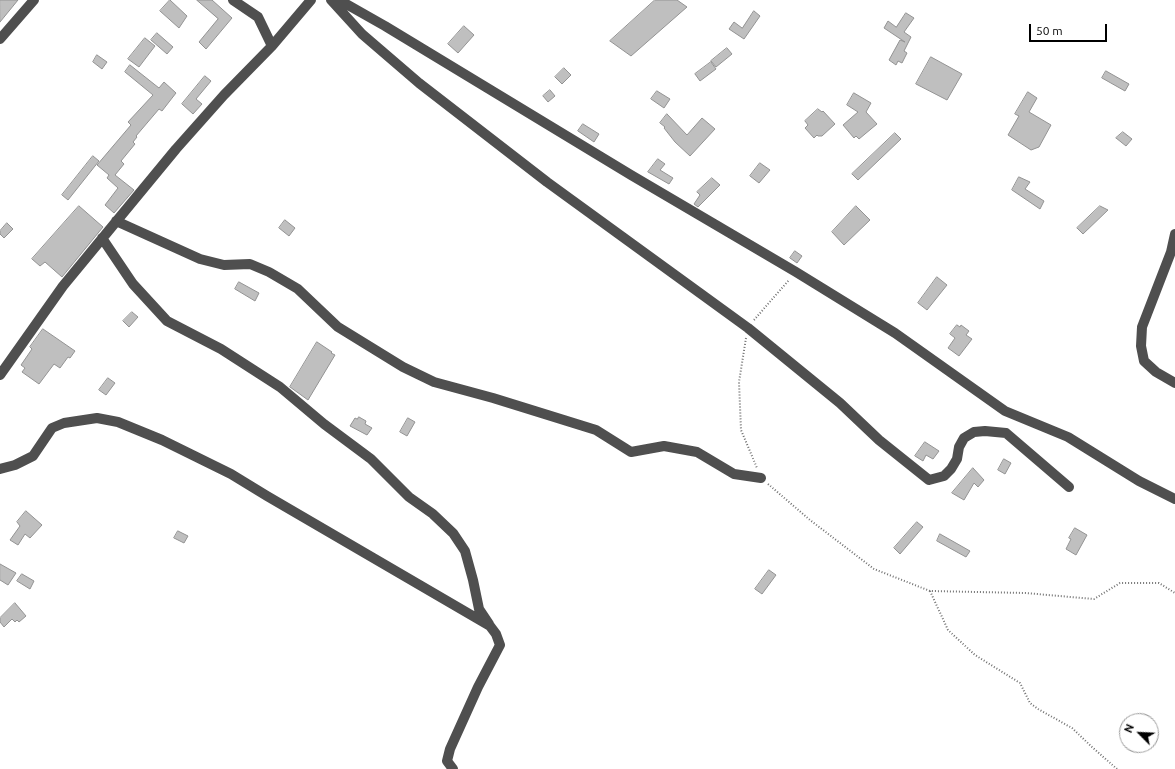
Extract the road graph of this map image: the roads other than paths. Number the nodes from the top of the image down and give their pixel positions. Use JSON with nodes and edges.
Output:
{"nodes":[{"id":1,"x":34,"y":0,"type":"edge"},
{"id":2,"x":233,"y":0,"type":"edge"},
{"id":3,"x":311,"y":0,"type":"edge"},
{"id":4,"x":331,"y":0,"type":"edge"},
{"id":5,"x":339,"y":0,"type":"edge"},
{"id":6,"x":0,"y":39,"type":"edge"},
{"id":7,"x":272,"y":46,"type":"junction"},
{"id":8,"x":116,"y":221,"type":"junction"},
{"id":9,"x":1175,"y":234,"type":"edge"},
{"id":10,"x":102,"y":238,"type":"junction"},
{"id":11,"x":0,"y":374,"type":"edge"},
{"id":12,"x":1175,"y":383,"type":"edge"},
{"id":13,"x":0,"y":470,"type":"edge"},
{"id":14,"x":761,"y":478,"type":"road end"},
{"id":15,"x":1069,"y":486,"type":"dead end"},
{"id":16,"x":1175,"y":499,"type":"edge"},
{"id":17,"x":490,"y":626,"type":"junction"},
{"id":18,"x":453,"y":769,"type":"edge"}],
"edges":[{"from":1,"to":6,"type":"street"},
{"from":2,"to":7,"type":"street"},
{"from":3,"to":7,"type":"street"},
{"from":4,"to":15,"type":"street"},
{"from":5,"to":16,"type":"street"},
{"from":7,"to":8,"type":"street"},
{"from":8,"to":10,"type":"street"},
{"from":8,"to":14,"type":"street"},
{"from":9,"to":12,"type":"street"},
{"from":10,"to":11,"type":"street"},
{"from":10,"to":17,"type":"street"},
{"from":13,"to":17,"type":"street"},
{"from":17,"to":18,"type":"street"}]}
